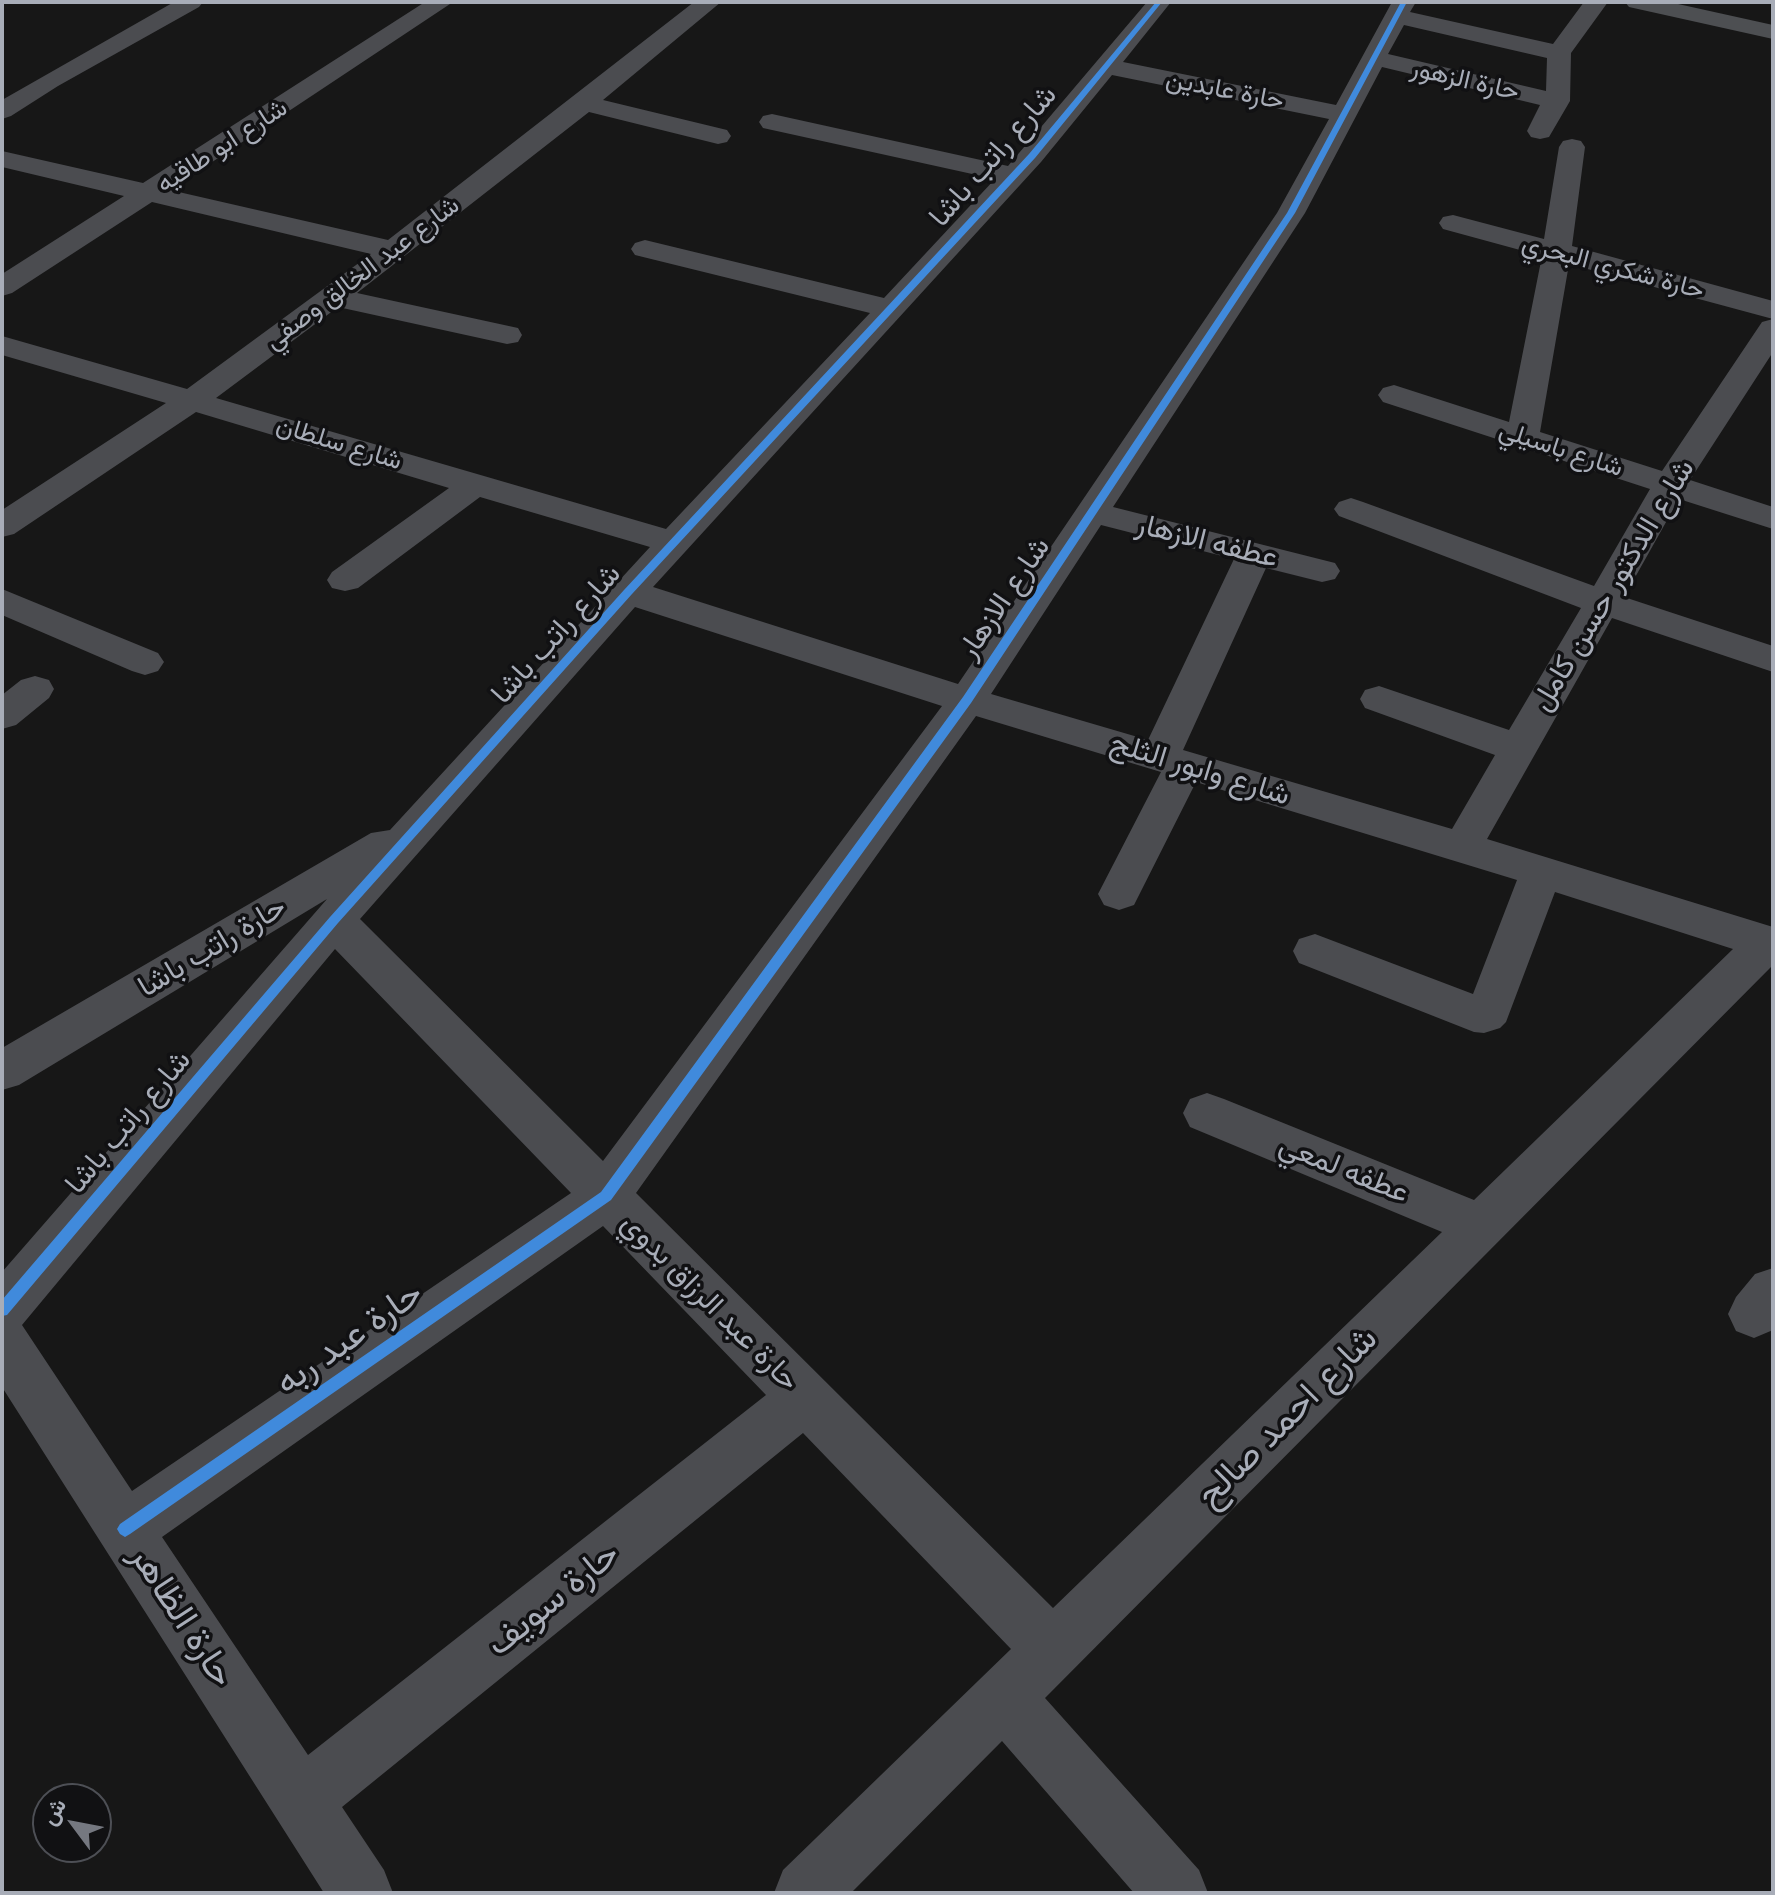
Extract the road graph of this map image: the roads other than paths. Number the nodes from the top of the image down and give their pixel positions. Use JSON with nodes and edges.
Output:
{"nodes":[{"id":1,"x":441,"y":2,"type":"edge"},
{"id":2,"x":709,"y":2,"type":"edge"},
{"id":3,"x":1159,"y":2,"type":"edge"},
{"id":4,"x":1596,"y":2,"type":"edge"},
{"id":5,"x":1637,"y":2,"type":"edge"},
{"id":6,"x":1721,"y":2,"type":"edge"},
{"id":7,"x":197,"y":3,"type":"edge"},
{"id":8,"x":1400,"y":9,"type":"edge"},
{"id":9,"x":1773,"y":13,"type":"edge"},
{"id":10,"x":1773,"y":32,"type":"edge"},
{"id":11,"x":1559,"y":53,"type":"junction"},
{"id":12,"x":1374,"y":58,"type":"junction"},
{"id":13,"x":1106,"y":66,"type":"junction"},
{"id":14,"x":2,"y":79,"type":"edge"},
{"id":15,"x":49,"y":81,"type":"junction"},
{"id":16,"x":1557,"y":101,"type":"junction"},
{"id":17,"x":584,"y":103,"type":"junction"},
{"id":18,"x":2,"y":111,"type":"edge"},
{"id":19,"x":1344,"y":114,"type":"junction"},
{"id":20,"x":772,"y":122,"type":"dead end"},
{"id":21,"x":1540,"y":131,"type":"dead end"},
{"id":22,"x":718,"y":136,"type":"dead end"},
{"id":23,"x":1572,"y":147,"type":"dead end"},
{"id":24,"x":2,"y":159,"type":"edge"},
{"id":25,"x":1014,"y":175,"type":"junction"},
{"id":26,"x":150,"y":193,"type":"junction"},
{"id":27,"x":1453,"y":223,"type":"dead end"},
{"id":28,"x":645,"y":249,"type":"dead end"},
{"id":29,"x":393,"y":250,"type":"junction"},
{"id":30,"x":1557,"y":251,"type":"junction"},
{"id":31,"x":2,"y":287,"type":"edge"},
{"id":32,"x":333,"y":297,"type":"junction"},
{"id":33,"x":892,"y":309,"type":"junction"},
{"id":34,"x":1773,"y":310,"type":"edge"},
{"id":35,"x":1773,"y":328,"type":"edge"},
{"id":36,"x":507,"y":335,"type":"dead end"},
{"id":37,"x":2,"y":345,"type":"edge"},
{"id":38,"x":1394,"y":395,"type":"dead end"},
{"id":39,"x":193,"y":400,"type":"junction"},
{"id":40,"x":1523,"y":437,"type":"junction"},
{"id":41,"x":476,"y":484,"type":"junction"},
{"id":42,"x":1670,"y":485,"type":"junction"},
{"id":43,"x":1351,"y":509,"type":"dead end"},
{"id":44,"x":1092,"y":512,"type":"junction"},
{"id":45,"x":1773,"y":518,"type":"edge"},
{"id":46,"x":2,"y":526,"type":"edge"},
{"id":47,"x":674,"y":543,"type":"junction"},
{"id":48,"x":1254,"y":554,"type":"junction"},
{"id":49,"x":1322,"y":571,"type":"dead end"},
{"id":50,"x":345,"y":580,"type":"dead end"},
{"id":51,"x":628,"y":592,"type":"junction"},
{"id":52,"x":2,"y":601,"type":"edge"},
{"id":53,"x":1601,"y":602,"type":"junction"},
{"id":54,"x":1773,"y":659,"type":"edge"},
{"id":55,"x":145,"y":662,"type":"dead end"},
{"id":56,"x":35,"y":689,"type":"dead end"},
{"id":57,"x":1379,"y":699,"type":"dead end"},
{"id":58,"x":967,"y":700,"type":"junction"},
{"id":59,"x":2,"y":716,"type":"edge"},
{"id":60,"x":1518,"y":748,"type":"junction"},
{"id":61,"x":1172,"y":762,"type":"junction"},
{"id":62,"x":422,"y":823,"type":"junction"},
{"id":63,"x":1462,"y":847,"type":"junction"},
{"id":64,"x":1541,"y":873,"type":"junction"},
{"id":65,"x":1119,"y":894,"type":"dead end"},
{"id":66,"x":334,"y":920,"type":"junction"},
{"id":67,"x":1770,"y":943,"type":"edge"},
{"id":68,"x":1315,"y":951,"type":"dead end"},
{"id":69,"x":2,"y":1071,"type":"edge"},
{"id":70,"x":1207,"y":1113,"type":"dead end"},
{"id":71,"x":606,"y":1196,"type":"junction"},
{"id":72,"x":1481,"y":1225,"type":"junction"},
{"id":73,"x":2,"y":1310,"type":"edge"},
{"id":74,"x":2,"y":1341,"type":"edge"},
{"id":75,"x":805,"y":1398,"type":"junction"},
{"id":76,"x":125,"y":1529,"type":"junction"},
{"id":77,"x":1052,"y":1649,"type":"junction"},
{"id":78,"x":1004,"y":1697,"type":"junction"},
{"id":79,"x":301,"y":1800,"type":"junction"},
{"id":80,"x":361,"y":1893,"type":"edge"},
{"id":81,"x":806,"y":1893,"type":"edge"},
{"id":82,"x":1176,"y":1893,"type":"edge"}],
"edges":[{"from":1,"to":26,"type":"street","name":"شارع ابو طاقيه"},
{"from":2,"to":17,"type":"street","name":"شارع عبد الخالق وصفي"},
{"from":3,"to":13,"type":"street","name":"شارع راتب باشا"},
{"from":4,"to":11,"type":"street"},
{"from":5,"to":10,"type":"main road"},
{"from":6,"to":9,"type":"main road"},
{"from":7,"to":15,"type":"street"},
{"from":8,"to":11,"type":"street"},
{"from":8,"to":12,"type":"street","name":"شارع الازهار"},
{"from":11,"to":16,"type":"street"},
{"from":12,"to":16,"type":"street","name":"حارة الزهور"},
{"from":12,"to":19,"type":"street","name":"شارع الازهار"},
{"from":13,"to":19,"type":"street","name":"حارة عابدين"},
{"from":13,"to":25,"type":"street","name":"شارع راتب باشا"},
{"from":14,"to":15,"type":"street"},
{"from":15,"to":18,"type":"street"},
{"from":16,"to":21,"type":"street"},
{"from":17,"to":22,"type":"street"},
{"from":17,"to":29,"type":"street","name":"شارع عبد الخالق وصفي"},
{"from":19,"to":44,"type":"street","name":"شارع الازهار"},
{"from":20,"to":25,"type":"street"},
{"from":23,"to":30,"type":"street"},
{"from":24,"to":26,"type":"street"},
{"from":25,"to":33,"type":"street","name":"شارع راتب باشا"},
{"from":26,"to":29,"type":"street"},
{"from":26,"to":31,"type":"street","name":"شارع ابو طاقيه"},
{"from":27,"to":30,"type":"street","name":"حارة شكري البحري"},
{"from":28,"to":33,"type":"street"},
{"from":29,"to":32,"type":"street","name":"شارع عبد الخالق وصفي"},
{"from":30,"to":34,"type":"street","name":"حارة شكري البحري"},
{"from":30,"to":40,"type":"street"},
{"from":32,"to":36,"type":"street"},
{"from":32,"to":39,"type":"street","name":"شارع عبد الخالق وصفي"},
{"from":33,"to":47,"type":"street","name":"شارع راتب باشا"},
{"from":35,"to":42,"type":"street","name":"شارع الدكتور حسن كامل"},
{"from":37,"to":39,"type":"street","name":"شارع سلطان"},
{"from":38,"to":40,"type":"street","name":"شارع باسيلي"},
{"from":39,"to":41,"type":"street","name":"شارع سلطان"},
{"from":39,"to":46,"type":"street","name":"شارع عبد الخالق وصفي"},
{"from":40,"to":42,"type":"street","name":"شارع باسيلي"},
{"from":41,"to":47,"type":"street","name":"شارع سلطان"},
{"from":41,"to":50,"type":"street"},
{"from":42,"to":45,"type":"street","name":"شارع باسيلي"},
{"from":42,"to":53,"type":"street","name":"شارع الدكتور حسن كامل"},
{"from":43,"to":53,"type":"street"},
{"from":44,"to":48,"type":"street","name":"عطفه الازهار"},
{"from":44,"to":58,"type":"street","name":"شارع الازهار"},
{"from":47,"to":51,"type":"street","name":"شارع راتب باشا"},
{"from":48,"to":49,"type":"street","name":"عطفه الازهار"},
{"from":48,"to":61,"type":"street"},
{"from":51,"to":58,"type":"street","name":"شارع وابور الثلج"},
{"from":51,"to":62,"type":"street","name":"شارع راتب باشا"},
{"from":52,"to":55,"type":"street"},
{"from":53,"to":54,"type":"street"},
{"from":53,"to":60,"type":"street","name":"شارع الدكتور حسن كامل"},
{"from":56,"to":59,"type":"street"},
{"from":57,"to":60,"type":"street"},
{"from":58,"to":61,"type":"street","name":"شارع وابور الثلج"},
{"from":58,"to":71,"type":"street","name":"شارع الازهار"},
{"from":60,"to":63,"type":"street","name":"شارع الدكتور حسن كامل"},
{"from":61,"to":63,"type":"street","name":"شارع وابور الثلج"},
{"from":61,"to":65,"type":"street"},
{"from":62,"to":66,"type":"street","name":"شارع راتب باشا"},
{"from":62,"to":69,"type":"street","name":"حارة راتب باشا"},
{"from":63,"to":64,"type":"street","name":"شارع وابور الثلج"},
{"from":64,"to":67,"type":"street","name":"شارع وابور الثلج"},
{"from":64,"to":68,"type":"street"},
{"from":66,"to":71,"type":"street","name":"حارة عبد الرزاق بدوي"},
{"from":66,"to":73,"type":"street","name":"شارع راتب باشا"},
{"from":67,"to":72,"type":"street","name":"شارع احمد صالح"},
{"from":70,"to":72,"type":"street","name":"عطفه لمعي"},
{"from":71,"to":75,"type":"street","name":"حارة عبد الرزاق بدوي"},
{"from":71,"to":76,"type":"street","name":"حارة عبد ربه"},
{"from":72,"to":77,"type":"street","name":"شارع احمد صالح"},
{"from":74,"to":76,"type":"street","name":"حارة الظاهر"},
{"from":75,"to":77,"type":"street","name":"حارة عبد الرزاق بدوي"},
{"from":75,"to":79,"type":"street","name":"حارة سويف"},
{"from":76,"to":79,"type":"street","name":"حارة الظاهر"},
{"from":77,"to":78,"type":"street","name":"شارع احمد صالح"},
{"from":78,"to":81,"type":"street","name":"شارع احمد صالح"},
{"from":78,"to":82,"type":"street"},
{"from":79,"to":80,"type":"street","name":"حارة الظاهر"}]}
